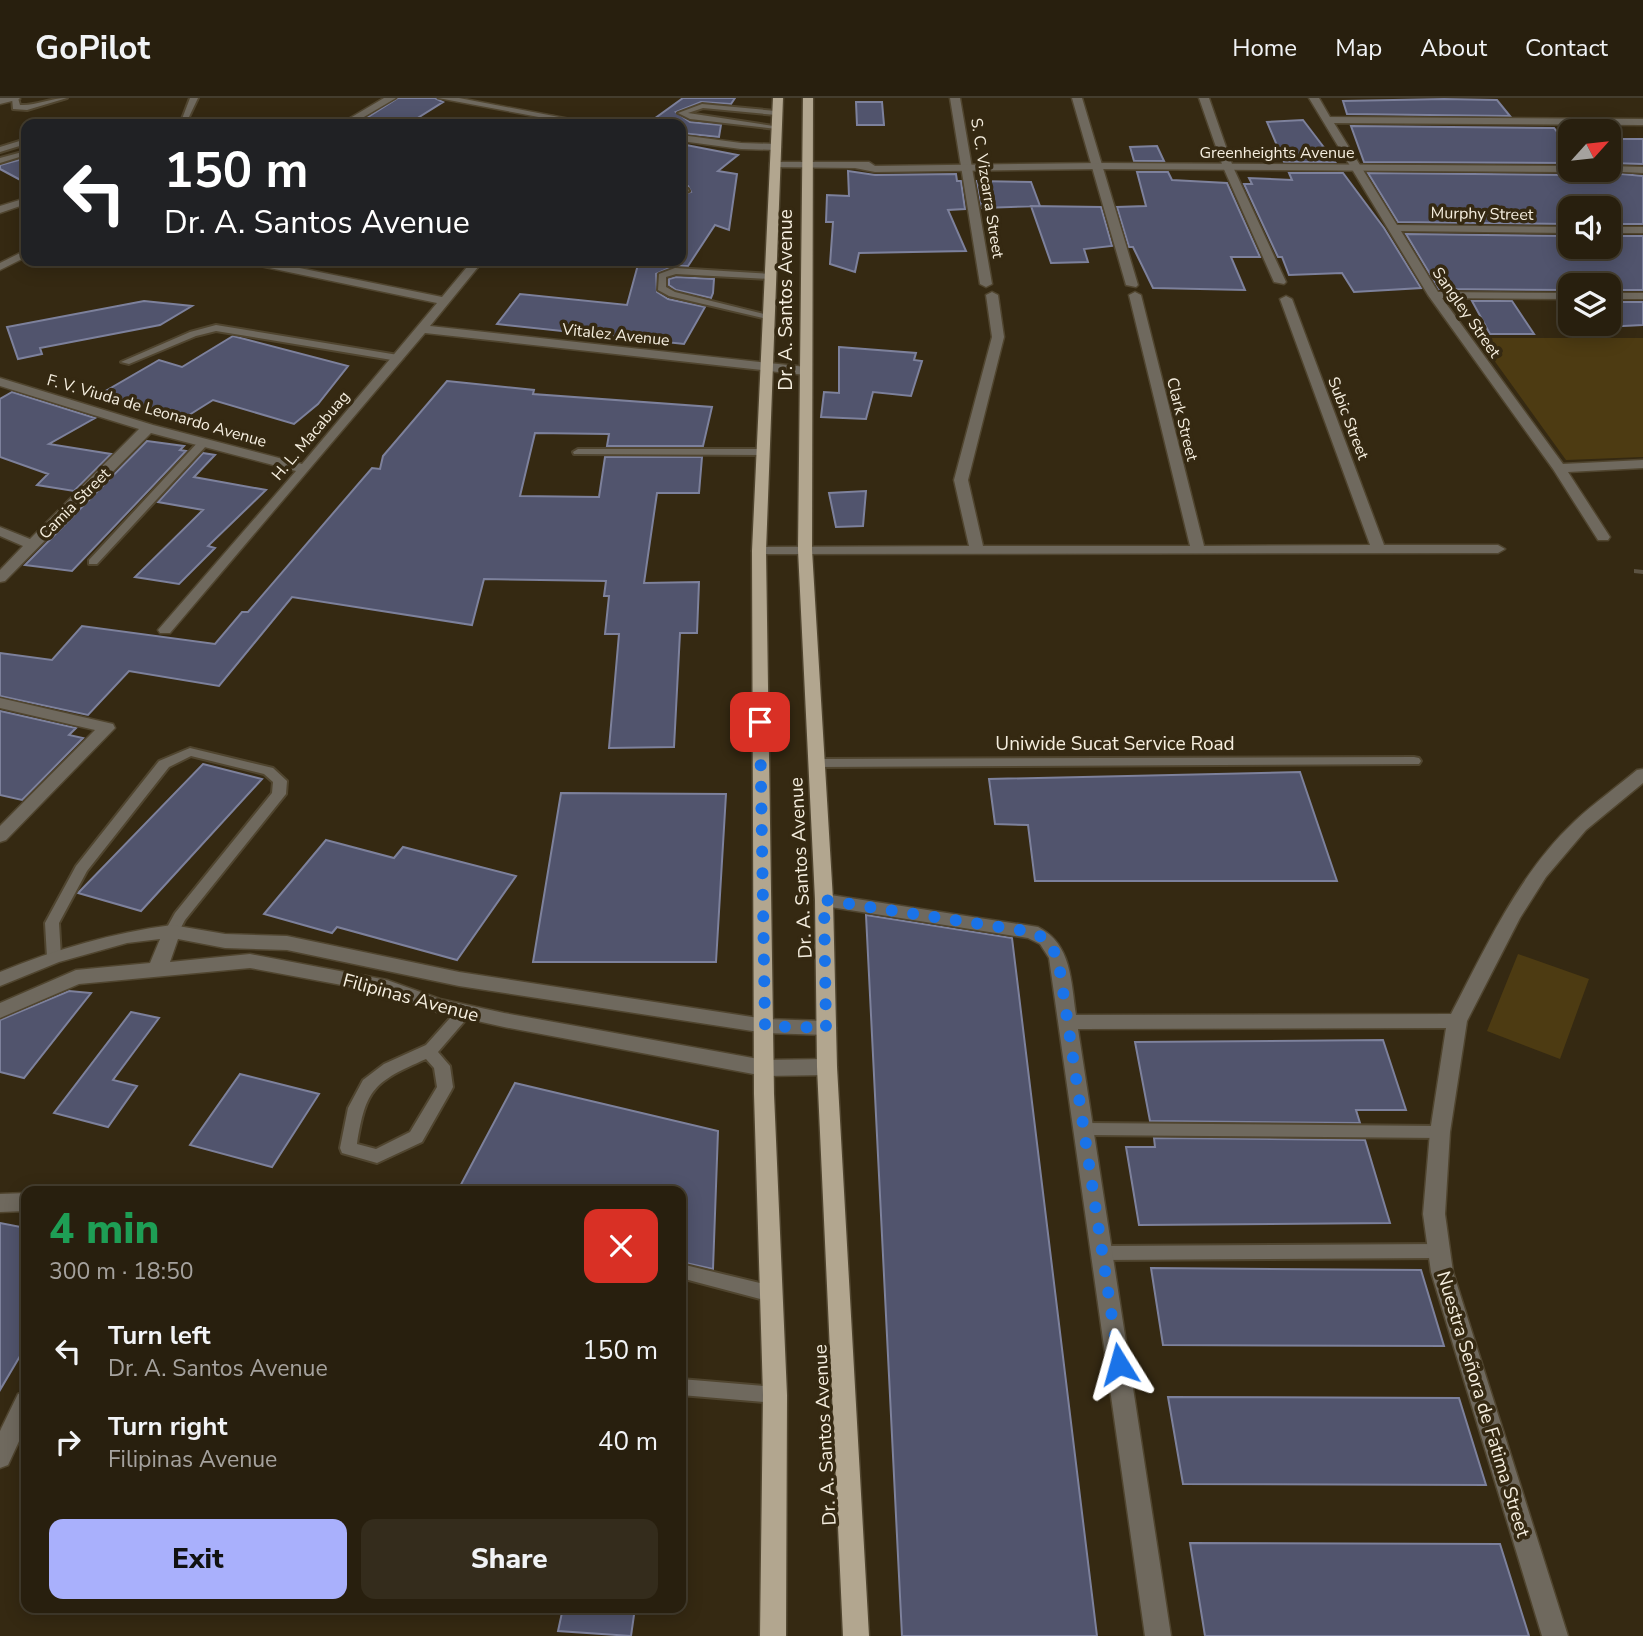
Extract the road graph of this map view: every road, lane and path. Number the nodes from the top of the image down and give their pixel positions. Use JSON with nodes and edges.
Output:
{"nodes":[{"id":1,"x":63,"y":98,"type":"edge"},
{"id":2,"x":194,"y":98,"type":"edge"},
{"id":3,"x":391,"y":98,"type":"edge"},
{"id":4,"x":443,"y":98,"type":"edge"},
{"id":5,"x":778,"y":98,"type":"edge"},
{"id":6,"x":808,"y":98,"type":"edge"},
{"id":7,"x":955,"y":98,"type":"edge"},
{"id":8,"x":1077,"y":98,"type":"edge"},
{"id":9,"x":1204,"y":98,"type":"edge"},
{"id":10,"x":1314,"y":98,"type":"edge"},
{"id":11,"x":15,"y":99,"type":"edge"},
{"id":12,"x":0,"y":101,"type":"edge"},
{"id":13,"x":776,"y":113,"type":"junction"},
{"id":14,"x":184,"y":117,"type":"dead end"},
{"id":15,"x":354,"y":119,"type":"edge"},
{"id":16,"x":541,"y":119,"type":"edge"},
{"id":17,"x":1328,"y":120,"type":"junction"},
{"id":18,"x":1643,"y":122,"type":"edge"},
{"id":19,"x":776,"y":127,"type":"junction"},
{"id":20,"x":686,"y":139,"type":"edge"},
{"id":21,"x":21,"y":143,"type":"edge"},
{"id":22,"x":0,"y":150,"type":"edge"},
{"id":23,"x":21,"y":155,"type":"edge"},
{"id":24,"x":775,"y":156,"type":"junction"},
{"id":25,"x":0,"y":161,"type":"edge"},
{"id":26,"x":807,"y":166,"type":"junction"},
{"id":27,"x":967,"y":166,"type":"junction"},
{"id":28,"x":1099,"y":166,"type":"junction"},
{"id":29,"x":1228,"y":167,"type":"junction"},
{"id":30,"x":1356,"y":168,"type":"junction"},
{"id":31,"x":1558,"y":169,"type":"edge"},
{"id":32,"x":1621,"y":169,"type":"edge"},
{"id":33,"x":1643,"y":170,"type":"edge"},
{"id":34,"x":21,"y":203,"type":"edge"},
{"id":35,"x":0,"y":210,"type":"edge"},
{"id":36,"x":21,"y":215,"type":"edge"},
{"id":37,"x":1394,"y":228,"type":"junction"},
{"id":38,"x":1558,"y":230,"type":"edge"},
{"id":39,"x":1621,"y":230,"type":"edge"},
{"id":40,"x":1643,"y":230,"type":"edge"},
{"id":41,"x":21,"y":256,"type":"edge"},
{"id":42,"x":286,"y":266,"type":"edge"},
{"id":43,"x":474,"y":266,"type":"edge"},
{"id":44,"x":0,"y":267,"type":"edge"},
{"id":45,"x":769,"y":276,"type":"junction"},
{"id":46,"x":1280,"y":282,"type":"dead end"},
{"id":47,"x":1434,"y":295,"type":"junction"},
{"id":48,"x":1558,"y":296,"type":"edge"},
{"id":49,"x":1621,"y":296,"type":"edge"},
{"id":50,"x":1643,"y":296,"type":"edge"},
{"id":51,"x":1286,"y":299,"type":"dead end"},
{"id":52,"x":446,"y":301,"type":"junction"},
{"id":53,"x":767,"y":316,"type":"junction"},
{"id":54,"x":423,"y":330,"type":"junction"},
{"id":55,"x":398,"y":358,"type":"junction"},
{"id":56,"x":126,"y":362,"type":"dead end"},
{"id":57,"x":765,"y":366,"type":"junction"},
{"id":58,"x":806,"y":371,"type":"junction"},
{"id":59,"x":0,"y":382,"type":"edge"},
{"id":60,"x":148,"y":428,"type":"junction"},
{"id":61,"x":203,"y":443,"type":"junction"},
{"id":62,"x":578,"y":452,"type":"dead end"},
{"id":63,"x":762,"y":452,"type":"junction"},
{"id":64,"x":1643,"y":464,"type":"edge"},
{"id":65,"x":1559,"y":468,"type":"junction"},
{"id":66,"x":305,"y":469,"type":"junction"},
{"id":67,"x":0,"y":531,"type":"edge"},
{"id":68,"x":1603,"y":537,"type":"dead end"},
{"id":69,"x":32,"y":545,"type":"junction"},
{"id":70,"x":1498,"y":549,"type":"dead end"},
{"id":71,"x":806,"y":550,"type":"junction"},
{"id":72,"x":977,"y":550,"type":"junction"},
{"id":73,"x":1380,"y":550,"type":"junction"},
{"id":74,"x":759,"y":551,"type":"junction"},
{"id":75,"x":1198,"y":551,"type":"junction"},
{"id":76,"x":93,"y":562,"type":"dead end"},
{"id":77,"x":0,"y":578,"type":"edge"},
{"id":78,"x":165,"y":630,"type":"dead end"},
{"id":79,"x":0,"y":703,"type":"edge"},
{"id":80,"x":1414,"y":761,"type":"dead end"},
{"id":81,"x":816,"y":764,"type":"junction"},
{"id":82,"x":1643,"y":774,"type":"edge"},
{"id":83,"x":4,"y":827,"type":"edge"},
{"id":84,"x":824,"y":900,"type":"junction"},
{"id":85,"x":172,"y":931,"type":"junction"},
{"id":86,"x":54,"y":957,"type":"junction"},
{"id":87,"x":403,"y":967,"type":"junction"},
{"id":88,"x":158,"y":968,"type":"junction"},
{"id":89,"x":0,"y":979,"type":"edge"},
{"id":90,"x":459,"y":979,"type":"junction"},
{"id":91,"x":387,"y":988,"type":"junction"},
{"id":92,"x":437,"y":1005,"type":"junction"},
{"id":93,"x":0,"y":1011,"type":"edge"},
{"id":94,"x":464,"y":1012,"type":"junction"},
{"id":95,"x":1457,"y":1021,"type":"junction"},
{"id":96,"x":1070,"y":1022,"type":"junction"},
{"id":97,"x":765,"y":1026,"type":"junction"},
{"id":98,"x":826,"y":1028,"type":"junction"},
{"id":99,"x":428,"y":1052,"type":"junction"},
{"id":100,"x":827,"y":1067,"type":"junction"},
{"id":101,"x":764,"y":1068,"type":"junction"},
{"id":102,"x":1085,"y":1129,"type":"junction"},
{"id":103,"x":1440,"y":1132,"type":"junction"},
{"id":104,"x":21,"y":1202,"type":"edge"},
{"id":105,"x":0,"y":1203,"type":"edge"},
{"id":106,"x":1440,"y":1251,"type":"junction"},
{"id":107,"x":1102,"y":1253,"type":"junction"},
{"id":108,"x":686,"y":1272,"type":"edge"},
{"id":109,"x":772,"y":1294,"type":"junction"},
{"id":110,"x":686,"y":1387,"type":"edge"},
{"id":111,"x":775,"y":1395,"type":"junction"},
{"id":112,"x":21,"y":1412,"type":"edge"},
{"id":113,"x":0,"y":1457,"type":"edge"},
{"id":114,"x":773,"y":1636,"type":"edge"},
{"id":115,"x":856,"y":1636,"type":"edge"},
{"id":116,"x":1158,"y":1636,"type":"edge"},
{"id":117,"x":1555,"y":1636,"type":"edge"}],
"edges":[{"from":1,"to":11,"type":"lane"},
{"from":2,"to":14,"type":"lane"},
{"from":3,"to":15,"type":"street"},
{"from":4,"to":16,"type":"street"},
{"from":5,"to":13,"type":"main road","name":"Dr. A. Santos Avenue"},
{"from":6,"to":26,"type":"main road","name":"Dr. A. Santos Avenue"},
{"from":7,"to":27,"type":"street","name":"S. C. Vizcarra Street"},
{"from":8,"to":28,"type":"street","name":"Clark Street"},
{"from":9,"to":29,"type":"street"},
{"from":10,"to":17,"type":"street","name":"Sangley Street"},
{"from":11,"to":12,"type":"street"},
{"from":13,"to":19,"type":"main road","name":"Dr. A. Santos Avenue"},
{"from":13,"to":19,"type":"lane"},
{"from":17,"to":18,"type":"street"},
{"from":17,"to":30,"type":"street","name":"Sangley Street"},
{"from":19,"to":24,"type":"main road","name":"Dr. A. Santos Avenue"},
{"from":20,"to":24,"type":"street","name":"Greenheights Avenue"},
{"from":21,"to":22,"type":"lane"},
{"from":23,"to":25,"type":"lane"},
{"from":24,"to":26,"type":"street","name":"Greenheights Avenue"},
{"from":24,"to":45,"type":"main road","name":"Dr. A. Santos Avenue"},
{"from":26,"to":27,"type":"street","name":"Greenheights Avenue"},
{"from":26,"to":58,"type":"main road","name":"Dr. A. Santos Avenue"},
{"from":27,"to":28,"type":"street","name":"Greenheights Avenue"},
{"from":27,"to":72,"type":"street","name":"S. C. Vizcarra Street"},
{"from":28,"to":29,"type":"street","name":"Greenheights Avenue"},
{"from":28,"to":75,"type":"street","name":"Clark Street"},
{"from":29,"to":30,"type":"street","name":"Greenheights Avenue"},
{"from":29,"to":46,"type":"street"},
{"from":30,"to":31,"type":"street","name":"Greenheights Avenue"},
{"from":30,"to":37,"type":"street","name":"Sangley Street"},
{"from":32,"to":33,"type":"street"},
{"from":34,"to":35,"type":"street"},
{"from":35,"to":36,"type":"street"},
{"from":37,"to":38,"type":"street","name":"Murphy Street"},
{"from":37,"to":47,"type":"street","name":"Sangley Street"},
{"from":39,"to":40,"type":"street"},
{"from":41,"to":44,"type":"street"},
{"from":42,"to":52,"type":"street"},
{"from":43,"to":52,"type":"street","name":"H. L. Macabuag"},
{"from":45,"to":53,"type":"main road","name":"Dr. A. Santos Avenue"},
{"from":45,"to":53,"type":"lane"},
{"from":47,"to":48,"type":"street"},
{"from":47,"to":65,"type":"street","name":"Sangley Street"},
{"from":49,"to":50,"type":"street"},
{"from":51,"to":73,"type":"street","name":"Subic Street"},
{"from":52,"to":54,"type":"street","name":"H. L. Macabuag"},
{"from":53,"to":57,"type":"main road","name":"Dr. A. Santos Avenue"},
{"from":54,"to":55,"type":"street","name":"H. L. Macabuag"},
{"from":54,"to":57,"type":"street","name":"Vitalez Avenue"},
{"from":55,"to":56,"type":"lane"},
{"from":55,"to":66,"type":"street","name":"H. L. Macabuag"},
{"from":57,"to":58,"type":"street","name":"Vitalez Avenue"},
{"from":57,"to":63,"type":"main road","name":"Dr. A. Santos Avenue"},
{"from":58,"to":71,"type":"main road","name":"Dr. A. Santos Avenue"},
{"from":59,"to":60,"type":"street","name":"F. V. Viuda de Leonardo Avenue"},
{"from":60,"to":61,"type":"street","name":"F. V. Viuda de Leonardo Avenue"},
{"from":60,"to":69,"type":"street","name":"Camia Street"},
{"from":61,"to":66,"type":"street","name":"F. V. Viuda de Leonardo Avenue"},
{"from":61,"to":76,"type":"lane"},
{"from":62,"to":63,"type":"lane"},
{"from":63,"to":74,"type":"main road","name":"Dr. A. Santos Avenue"},
{"from":64,"to":65,"type":"street"},
{"from":65,"to":68,"type":"street","name":"Sangley Street"},
{"from":66,"to":78,"type":"street","name":"H. L. Macabuag"},
{"from":67,"to":69,"type":"street"},
{"from":69,"to":77,"type":"street","name":"Camia Street"},
{"from":70,"to":73,"type":"street"},
{"from":71,"to":72,"type":"street"},
{"from":71,"to":74,"type":"street"},
{"from":71,"to":81,"type":"main road","name":"Dr. A. Santos Avenue"},
{"from":72,"to":75,"type":"street"},
{"from":73,"to":75,"type":"street"},
{"from":74,"to":97,"type":"main road","name":"Dr. A. Santos Avenue"},
{"from":79,"to":83,"type":"street"},
{"from":80,"to":81,"type":"lane","name":"Uniwide Sucat Service Road"},
{"from":81,"to":84,"type":"main road","name":"Dr. A. Santos Avenue"},
{"from":82,"to":95,"type":"street","name":"Nuestra Señora de Fatima Street"},
{"from":84,"to":96,"type":"street"},
{"from":84,"to":98,"type":"main road","name":"Dr. A. Santos Avenue"},
{"from":85,"to":86,"type":"street","name":"Filipinas Avenue"},
{"from":85,"to":86,"type":"lane"},
{"from":85,"to":87,"type":"street","name":"Filipinas Avenue"},
{"from":85,"to":88,"type":"street"},
{"from":86,"to":89,"type":"street","name":"Filipinas Avenue"},
{"from":87,"to":90,"type":"street","name":"Filipinas Avenue"},
{"from":87,"to":91,"type":"street"},
{"from":88,"to":91,"type":"street","name":"Filipinas Avenue"},
{"from":88,"to":93,"type":"street","name":"Filipinas Avenue"},
{"from":90,"to":92,"type":"street"},
{"from":90,"to":97,"type":"street","name":"Filipinas Avenue"},
{"from":91,"to":92,"type":"street","name":"Filipinas Avenue"},
{"from":92,"to":94,"type":"street","name":"Filipinas Avenue"},
{"from":94,"to":99,"type":"lane"},
{"from":94,"to":101,"type":"street","name":"Filipinas Avenue"},
{"from":95,"to":96,"type":"street"},
{"from":95,"to":103,"type":"street","name":"Nuestra Señora de Fatima Street"},
{"from":96,"to":102,"type":"street"},
{"from":97,"to":98,"type":"street","name":"Filipinas Avenue"},
{"from":97,"to":101,"type":"main road","name":"Dr. A. Santos Avenue"},
{"from":98,"to":100,"type":"main road","name":"Dr. A. Santos Avenue"},
{"from":99,"to":99,"type":"lane"},
{"from":100,"to":101,"type":"street","name":"Filipinas Avenue"},
{"from":100,"to":115,"type":"main road","name":"Dr. A. Santos Avenue"},
{"from":101,"to":109,"type":"main road","name":"Dr. A. Santos Avenue"},
{"from":102,"to":103,"type":"lane"},
{"from":102,"to":107,"type":"street"},
{"from":103,"to":106,"type":"street","name":"Nuestra Señora de Fatima Street"},
{"from":104,"to":105,"type":"street"},
{"from":106,"to":107,"type":"lane"},
{"from":106,"to":117,"type":"street","name":"Nuestra Señora de Fatima Street"},
{"from":107,"to":116,"type":"street"},
{"from":108,"to":109,"type":"lane"},
{"from":109,"to":111,"type":"main road","name":"Dr. A. Santos Avenue"},
{"from":110,"to":111,"type":"lane"},
{"from":111,"to":114,"type":"main road","name":"Dr. A. Santos Avenue"},
{"from":112,"to":113,"type":"street"}]}
